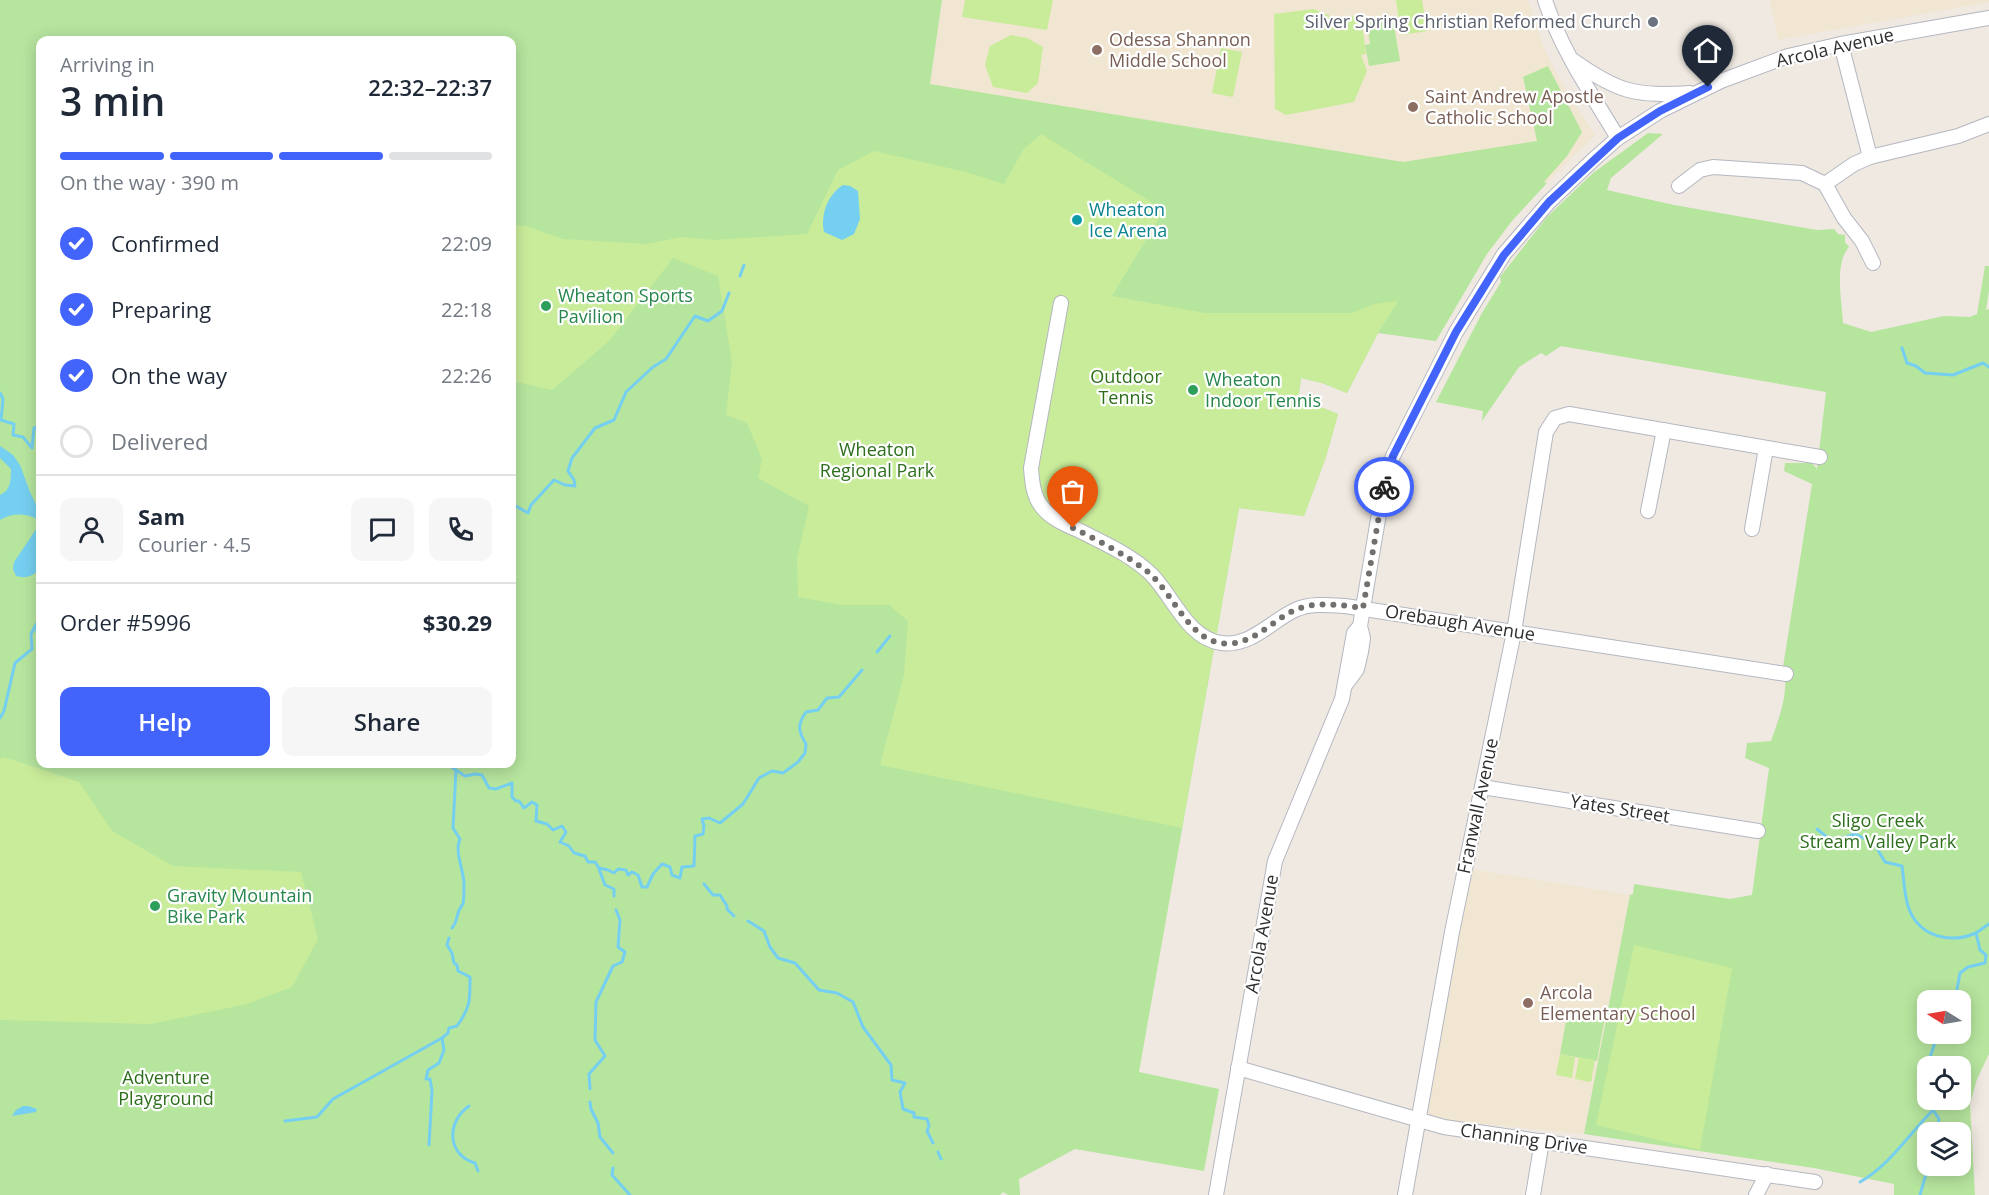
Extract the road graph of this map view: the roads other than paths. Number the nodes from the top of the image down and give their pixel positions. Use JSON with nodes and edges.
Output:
{"nodes":[{"id":1,"x":1545,"y":0,"type":"edge"},
{"id":2,"x":1989,"y":18,"type":"edge"},
{"id":3,"x":1840,"y":44,"type":"junction"},
{"id":4,"x":1570,"y":58,"type":"junction"},
{"id":5,"x":1696,"y":93,"type":"junction"},
{"id":6,"x":1989,"y":123,"type":"edge"},
{"id":7,"x":1618,"y":138,"type":"junction"},
{"id":8,"x":1870,"y":157,"type":"junction"},
{"id":9,"x":1825,"y":184,"type":"junction"},
{"id":10,"x":1679,"y":186,"type":"dead end"},
{"id":11,"x":1873,"y":263,"type":"dead end"},
{"id":12,"x":1061,"y":303,"type":"dead end"},
{"id":13,"x":1664,"y":430,"type":"junction"},
{"id":14,"x":1766,"y":448,"type":"junction"},
{"id":15,"x":1820,"y":457,"type":"dead end"},
{"id":16,"x":1648,"y":511,"type":"dead end"},
{"id":17,"x":1752,"y":529,"type":"dead end"},
{"id":18,"x":1363,"y":608,"type":"junction"},
{"id":19,"x":1514,"y":632,"type":"junction"},
{"id":20,"x":1786,"y":674,"type":"dead end"},
{"id":21,"x":1482,"y":787,"type":"junction"},
{"id":22,"x":1758,"y":831,"type":"dead end"},
{"id":23,"x":1238,"y":1068,"type":"junction"},
{"id":24,"x":1418,"y":1121,"type":"junction"},
{"id":25,"x":1542,"y":1141,"type":"junction"},
{"id":26,"x":1767,"y":1174,"type":"junction"},
{"id":27,"x":1815,"y":1182,"type":"dead end"},
{"id":28,"x":1216,"y":1195,"type":"edge"},
{"id":29,"x":1405,"y":1195,"type":"edge"},
{"id":30,"x":1533,"y":1195,"type":"edge"},
{"id":31,"x":1756,"y":1195,"type":"edge"}],
"edges":[{"from":1,"to":4,"type":"street"},
{"from":2,"to":3,"type":"street","name":"Arcola Avenue"},
{"from":3,"to":5,"type":"street","name":"Arcola Avenue"},
{"from":3,"to":8,"type":"street"},
{"from":4,"to":5,"type":"street"},
{"from":4,"to":7,"type":"street"},
{"from":5,"to":7,"type":"street","name":"Arcola Avenue"},
{"from":6,"to":8,"type":"street"},
{"from":7,"to":18,"type":"street","name":"Arcola Avenue"},
{"from":8,"to":9,"type":"street"},
{"from":9,"to":10,"type":"street"},
{"from":9,"to":11,"type":"street"},
{"from":12,"to":18,"type":"street","name":"Orebaugh Avenue"},
{"from":13,"to":14,"type":"street"},
{"from":13,"to":16,"type":"street"},
{"from":13,"to":19,"type":"street","name":"Franwall Avenue"},
{"from":14,"to":15,"type":"street"},
{"from":14,"to":17,"type":"street"},
{"from":18,"to":19,"type":"street","name":"Orebaugh Avenue"},
{"from":18,"to":23,"type":"street","name":"Arcola Avenue"},
{"from":19,"to":20,"type":"street","name":"Orebaugh Avenue"},
{"from":19,"to":21,"type":"street","name":"Franwall Avenue"},
{"from":21,"to":22,"type":"street","name":"Yates Street"},
{"from":21,"to":24,"type":"street","name":"Franwall Avenue"},
{"from":23,"to":24,"type":"street","name":"Channing Drive"},
{"from":23,"to":28,"type":"street","name":"Arcola Avenue"},
{"from":24,"to":25,"type":"street","name":"Channing Drive"},
{"from":24,"to":29,"type":"street","name":"Franwall Avenue"},
{"from":25,"to":26,"type":"street","name":"Channing Drive"},
{"from":25,"to":30,"type":"street"},
{"from":26,"to":27,"type":"street","name":"Channing Drive"},
{"from":26,"to":31,"type":"street"}]}
